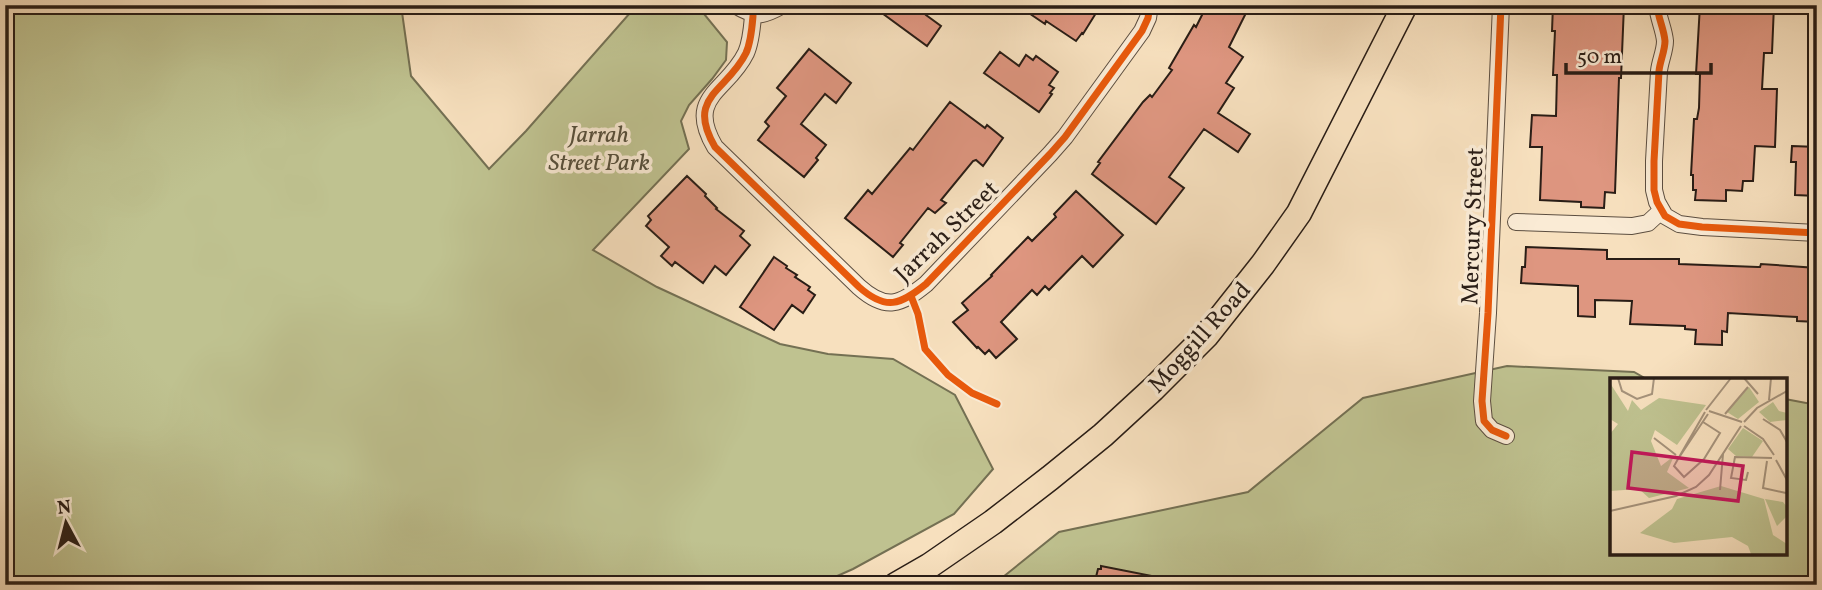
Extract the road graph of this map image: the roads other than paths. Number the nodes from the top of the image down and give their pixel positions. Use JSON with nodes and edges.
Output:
{"nodes":[{"id":1,"x":735,"y":5,"type":"edge"},
{"id":2,"x":783,"y":5,"type":"edge"},
{"id":3,"x":1150,"y":5,"type":"edge"},
{"id":4,"x":1405,"y":5,"type":"edge"},
{"id":5,"x":1501,"y":5,"type":"edge"},
{"id":6,"x":1657,"y":5,"type":"edge"},
{"id":7,"x":753,"y":16,"type":"junction"},
{"id":8,"x":1661,"y":211,"type":"junction"},
{"id":9,"x":1516,"y":222,"type":"dead end"},
{"id":10,"x":1817,"y":233,"type":"edge"},
{"id":11,"x":1506,"y":436,"type":"dead end"},
{"id":12,"x":896,"y":585,"type":"edge"}],
"edges":[{"from":1,"to":7,"type":"street"},
{"from":2,"to":7,"type":"street"},
{"from":3,"to":7,"type":"street","name":"Jarrah Street"},
{"from":4,"to":12,"type":"main road","name":"Moggill Road"},
{"from":5,"to":11,"type":"street","name":"Mercury Street"},
{"from":6,"to":8,"type":"street"},
{"from":8,"to":9,"type":"street"},
{"from":8,"to":10,"type":"street"}]}
